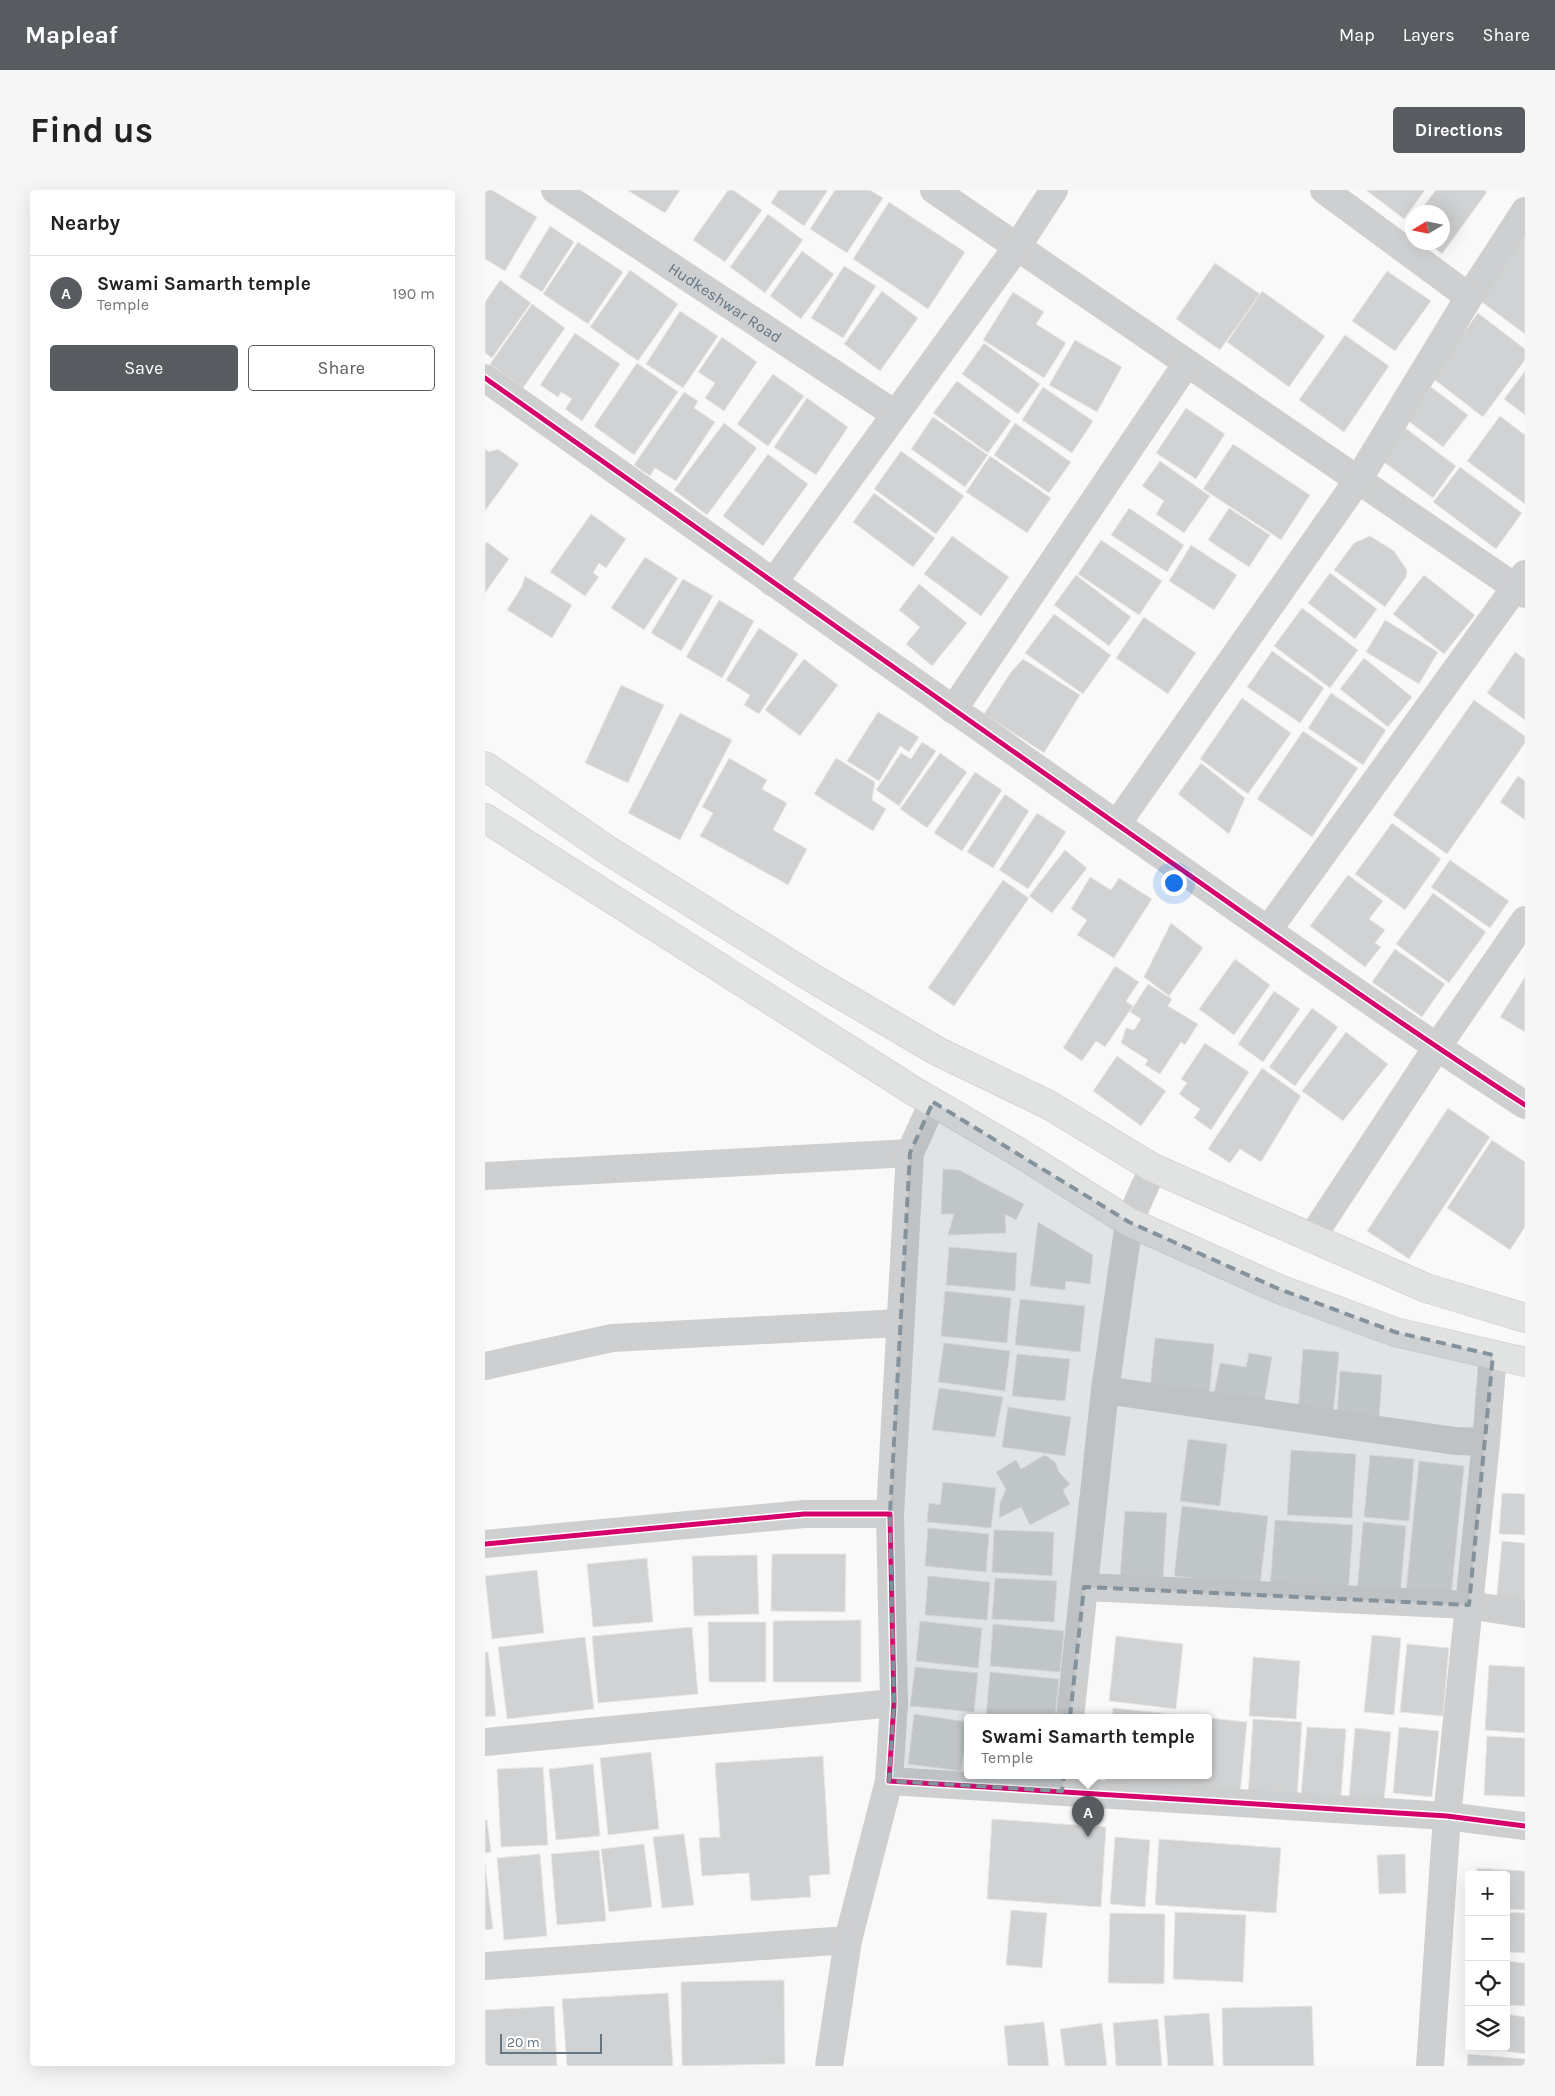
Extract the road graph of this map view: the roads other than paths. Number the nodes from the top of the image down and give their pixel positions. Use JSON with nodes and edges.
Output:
{"nodes":[{"id":1,"x":555,"y":190,"type":"edge"},
{"id":2,"x":934,"y":190,"type":"edge"},
{"id":3,"x":1054,"y":190,"type":"edge"},
{"id":4,"x":1324,"y":190,"type":"edge"},
{"id":5,"x":1525,"y":211,"type":"edge"},
{"id":6,"x":1017,"y":247,"type":"junction"},
{"id":7,"x":1469,"y":297,"type":"junction"},
{"id":8,"x":1187,"y":363,"type":"junction"},
{"id":9,"x":485,"y":378,"type":"edge"},
{"id":10,"x":895,"y":414,"type":"junction"},
{"id":11,"x":1359,"y":480,"type":"junction"},
{"id":12,"x":773,"y":583,"type":"junction"},
{"id":13,"x":1522,"y":585,"type":"edge"},
{"id":14,"x":953,"y":710,"type":"junction"},
{"id":15,"x":485,"y":766,"type":"edge"},
{"id":16,"x":485,"y":818,"type":"edge"},
{"id":17,"x":1117,"y":824,"type":"junction"},
{"id":18,"x":1525,"y":920,"type":"edge"},
{"id":19,"x":1268,"y":930,"type":"junction"},
{"id":20,"x":1437,"y":1047,"type":"junction"},
{"id":21,"x":933,"y":1102,"type":"junction"},
{"id":22,"x":1525,"y":1105,"type":"edge"},
{"id":23,"x":909,"y":1153,"type":"junction"},
{"id":24,"x":1153,"y":1168,"type":"junction"},
{"id":25,"x":485,"y":1176,"type":"edge"},
{"id":26,"x":1129,"y":1222,"type":"junction"},
{"id":27,"x":1312,"y":1238,"type":"junction"},
{"id":28,"x":1525,"y":1318,"type":"edge"},
{"id":29,"x":900,"y":1323,"type":"junction"},
{"id":30,"x":1493,"y":1355,"type":"junction"},
{"id":31,"x":1525,"y":1362,"type":"edge"},
{"id":32,"x":485,"y":1366,"type":"edge"},
{"id":33,"x":1105,"y":1390,"type":"junction"},
{"id":34,"x":1486,"y":1442,"type":"junction"},
{"id":35,"x":891,"y":1514,"type":"junction"},
{"id":36,"x":485,"y":1544,"type":"edge"},
{"id":37,"x":1084,"y":1587,"type":"junction"},
{"id":38,"x":1469,"y":1605,"type":"junction"},
{"id":39,"x":1525,"y":1614,"type":"edge"},
{"id":40,"x":894,"y":1703,"type":"junction"},
{"id":41,"x":1070,"y":1714,"type":"edge"},
{"id":42,"x":485,"y":1742,"type":"edge"},
{"id":43,"x":889,"y":1781,"type":"junction"},
{"id":44,"x":1063,"y":1783,"type":"edge"},
{"id":45,"x":1447,"y":1816,"type":"junction"},
{"id":46,"x":1525,"y":1826,"type":"edge"},
{"id":47,"x":848,"y":1940,"type":"junction"},
{"id":48,"x":485,"y":1966,"type":"edge"},
{"id":49,"x":829,"y":2066,"type":"edge"},
{"id":50,"x":1430,"y":2066,"type":"edge"}],
"edges":[{"from":1,"to":10,"type":"street","name":"Hudkeshwar Road"},
{"from":2,"to":6,"type":"street"},
{"from":3,"to":6,"type":"street"},
{"from":4,"to":7,"type":"street"},
{"from":5,"to":7,"type":"street"},
{"from":6,"to":8,"type":"street"},
{"from":6,"to":10,"type":"street"},
{"from":7,"to":11,"type":"street"},
{"from":8,"to":11,"type":"street"},
{"from":8,"to":14,"type":"street"},
{"from":9,"to":12,"type":"street"},
{"from":10,"to":12,"type":"street"},
{"from":11,"to":13,"type":"street"},
{"from":11,"to":17,"type":"street"},
{"from":12,"to":14,"type":"street"},
{"from":13,"to":19,"type":"street"},
{"from":14,"to":17,"type":"street"},
{"from":15,"to":24,"type":"main road"},
{"from":16,"to":21,"type":"main road"},
{"from":17,"to":19,"type":"street"},
{"from":18,"to":20,"type":"street"},
{"from":19,"to":20,"type":"street"},
{"from":20,"to":22,"type":"street"},
{"from":20,"to":27,"type":"street"},
{"from":21,"to":23,"type":"street"},
{"from":21,"to":26,"type":"main road"},
{"from":23,"to":25,"type":"street"},
{"from":23,"to":29,"type":"street"},
{"from":24,"to":26,"type":"street"},
{"from":24,"to":27,"type":"main road"},
{"from":26,"to":30,"type":"main road"},
{"from":26,"to":33,"type":"street"},
{"from":27,"to":28,"type":"main road"},
{"from":29,"to":32,"type":"street"},
{"from":29,"to":35,"type":"street"},
{"from":30,"to":31,"type":"main road"},
{"from":30,"to":34,"type":"street"},
{"from":33,"to":34,"type":"street"},
{"from":33,"to":37,"type":"street"},
{"from":34,"to":38,"type":"street"},
{"from":35,"to":36,"type":"street"},
{"from":35,"to":40,"type":"street"},
{"from":37,"to":38,"type":"street"},
{"from":37,"to":41,"type":"street"},
{"from":38,"to":39,"type":"street"},
{"from":38,"to":45,"type":"street"},
{"from":40,"to":42,"type":"street"},
{"from":40,"to":43,"type":"street"},
{"from":43,"to":44,"type":"street"},
{"from":43,"to":47,"type":"street"},
{"from":44,"to":45,"type":"street"},
{"from":45,"to":46,"type":"street"},
{"from":45,"to":50,"type":"street"},
{"from":47,"to":48,"type":"street"},
{"from":47,"to":49,"type":"street"}]}
